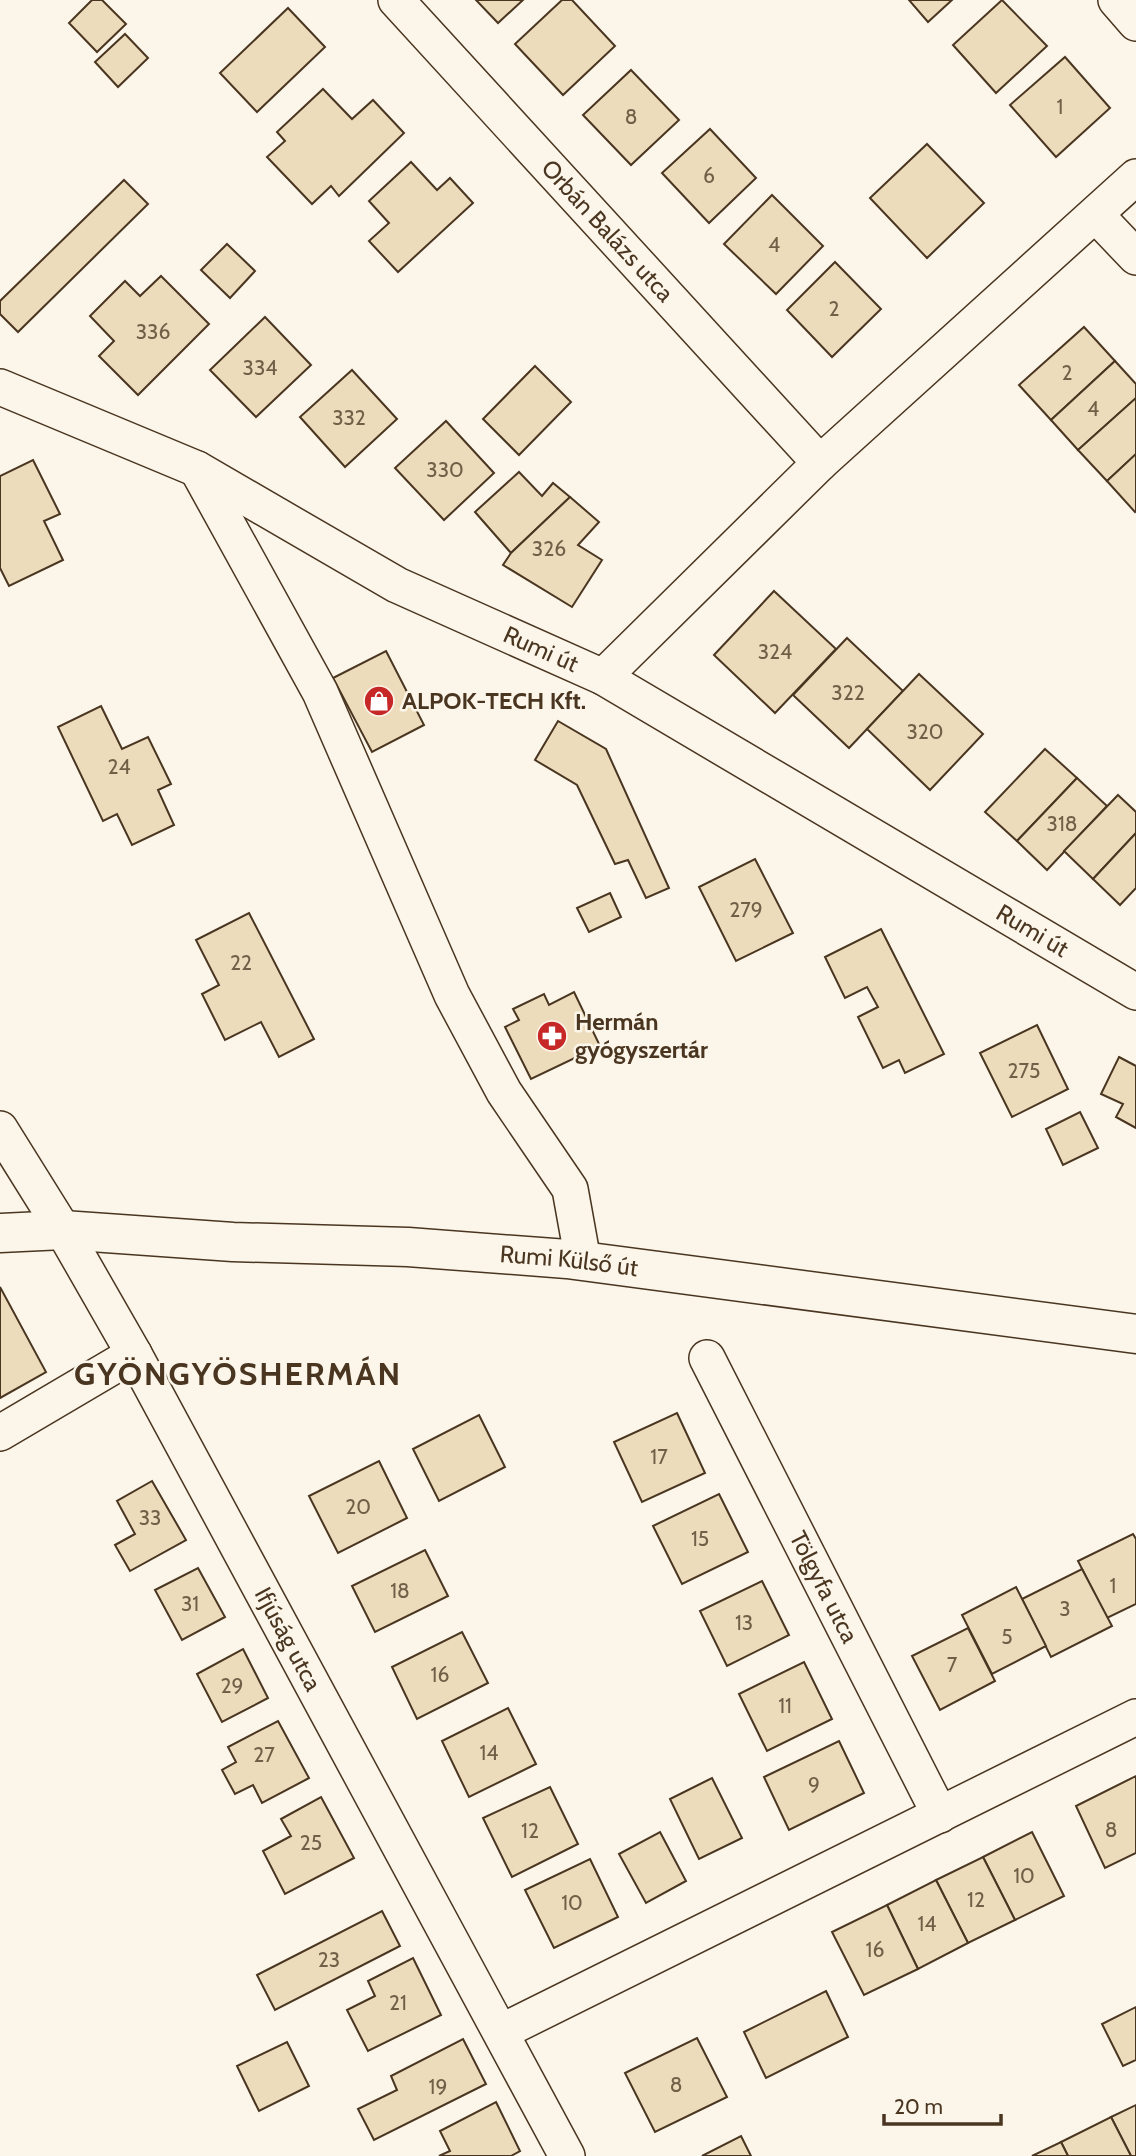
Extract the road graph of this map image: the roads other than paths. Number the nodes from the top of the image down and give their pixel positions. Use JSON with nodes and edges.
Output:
{"nodes":[{"id":1,"x":396,"y":0,"type":"edge"},
{"id":2,"x":1116,"y":0,"type":"edge"},
{"id":3,"x":1136,"y":23,"type":"edge"},
{"id":4,"x":1136,"y":177,"type":"edge"},
{"id":5,"x":1096,"y":215,"type":"junction"},
{"id":6,"x":1136,"y":257,"type":"edge"},
{"id":7,"x":0,"y":387,"type":"edge"},
{"id":8,"x":820,"y":463,"type":"junction"},
{"id":9,"x":197,"y":469,"type":"junction"},
{"id":10,"x":603,"y":677,"type":"junction"},
{"id":11,"x":1136,"y":992,"type":"edge"},
{"id":12,"x":0,"y":1129,"type":"edge"},
{"id":13,"x":63,"y":1230,"type":"junction"},
{"id":14,"x":0,"y":1233,"type":"edge"},
{"id":15,"x":583,"y":1261,"type":"junction"},
{"id":16,"x":1136,"y":1334,"type":"edge"},
{"id":17,"x":134,"y":1354,"type":"junction"},
{"id":18,"x":707,"y":1358,"type":"dead end"},
{"id":19,"x":0,"y":1433,"type":"edge"},
{"id":20,"x":1136,"y":1717,"type":"edge"},
{"id":21,"x":940,"y":1815,"type":"junction"},
{"id":22,"x":501,"y":2032,"type":"junction"},
{"id":23,"x":567,"y":2156,"type":"edge"}],
"edges":[{"from":1,"to":8,"type":"street","name":"Orbán Balázs utca"},
{"from":2,"to":3,"type":"street"},
{"from":4,"to":5,"type":"street"},
{"from":5,"to":6,"type":"street"},
{"from":5,"to":8,"type":"street"},
{"from":7,"to":9,"type":"street","name":"Rumi út"},
{"from":8,"to":10,"type":"street"},
{"from":9,"to":10,"type":"street","name":"Rumi út"},
{"from":9,"to":15,"type":"street"},
{"from":10,"to":11,"type":"street","name":"Rumi út"},
{"from":12,"to":13,"type":"street","name":"Ifjúság utca"},
{"from":13,"to":14,"type":"street","name":"Rumi Külső út"},
{"from":13,"to":15,"type":"street","name":"Rumi Külső út"},
{"from":13,"to":17,"type":"street","name":"Ifjúság utca"},
{"from":15,"to":16,"type":"street","name":"Rumi Külső út"},
{"from":17,"to":19,"type":"street"},
{"from":17,"to":22,"type":"street","name":"Ifjúság utca"},
{"from":18,"to":21,"type":"street","name":"Tölgyfa utca"},
{"from":20,"to":21,"type":"street"},
{"from":21,"to":22,"type":"street"},
{"from":22,"to":23,"type":"street","name":"Ifjúság utca"}]}
